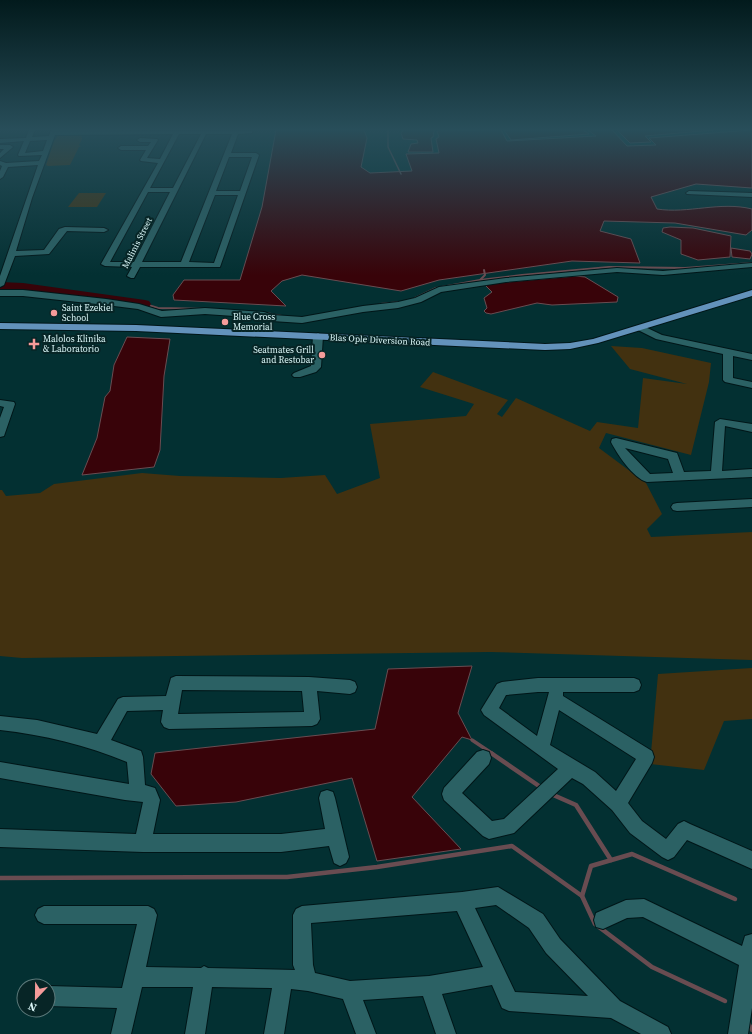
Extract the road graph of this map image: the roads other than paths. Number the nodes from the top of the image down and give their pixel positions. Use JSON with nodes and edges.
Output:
{"nodes":[{"id":1,"x":37,"y":178,"type":"edge"},
{"id":2,"x":152,"y":178,"type":"edge"},
{"id":3,"x":181,"y":178,"type":"edge"},
{"id":4,"x":218,"y":178,"type":"edge"},
{"id":5,"x":248,"y":178,"type":"edge"},
{"id":6,"x":146,"y":190,"type":"junction"},
{"id":7,"x":175,"y":190,"type":"junction"},
{"id":8,"x":212,"y":193,"type":"junction"},
{"id":9,"x":243,"y":193,"type":"junction"},
{"id":10,"x":689,"y":194,"type":"dead end"},
{"id":11,"x":752,"y":195,"type":"edge"},
{"id":12,"x":104,"y":230,"type":"dead end"},
{"id":13,"x":11,"y":254,"type":"junction"},
{"id":14,"x":137,"y":264,"type":"junction"},
{"id":15,"x":184,"y":264,"type":"junction"},
{"id":16,"x":752,"y":265,"type":"edge"},
{"id":17,"x":131,"y":276,"type":"dead end"},
{"id":18,"x":1,"y":282,"type":"edge"},
{"id":19,"x":0,"y":293,"type":"edge"},
{"id":20,"x":752,"y":293,"type":"edge"},
{"id":21,"x":0,"y":326,"type":"edge"},
{"id":22,"x":641,"y":328,"type":"junction"},
{"id":23,"x":318,"y":336,"type":"junction"},
{"id":24,"x":728,"y":352,"type":"junction"},
{"id":25,"x":752,"y":357,"type":"edge"},
{"id":26,"x":297,"y":374,"type":"dead end"},
{"id":27,"x":752,"y":385,"type":"edge"},
{"id":28,"x":0,"y":403,"type":"edge"},
{"id":29,"x":752,"y":428,"type":"edge"},
{"id":30,"x":0,"y":433,"type":"edge"},
{"id":31,"x":752,"y":473,"type":"edge"},
{"id":32,"x":716,"y":474,"type":"junction"},
{"id":33,"x":680,"y":476,"type":"junction"},
{"id":34,"x":752,"y":503,"type":"edge"},
{"id":35,"x":678,"y":507,"type":"dead end"},
{"id":36,"x":309,"y":684,"type":"junction"},
{"id":37,"x":634,"y":685,"type":"dead end"},
{"id":38,"x":350,"y":687,"type":"dead end"},
{"id":39,"x":556,"y":692,"type":"junction"},
{"id":40,"x":172,"y":703,"type":"junction"},
{"id":41,"x":0,"y":723,"type":"edge"},
{"id":42,"x":101,"y":743,"type":"junction"},
{"id":43,"x":541,"y":748,"type":"junction"},
{"id":44,"x":483,"y":758,"type":"dead end"},
{"id":45,"x":571,"y":768,"type":"junction"},
{"id":46,"x":0,"y":770,"type":"edge"},
{"id":47,"x":138,"y":794,"type":"junction"},
{"id":48,"x":327,"y":798,"type":"dead end"},
{"id":49,"x":618,"y":804,"type":"junction"},
{"id":50,"x":336,"y":837,"type":"junction"},
{"id":51,"x":0,"y":838,"type":"edge"},
{"id":52,"x":143,"y":843,"type":"junction"},
{"id":53,"x":340,"y":857,"type":"dead end"},
{"id":54,"x":752,"y":860,"type":"edge"},
{"id":55,"x":462,"y":901,"type":"junction"},
{"id":56,"x":44,"y":915,"type":"dead end"},
{"id":57,"x":603,"y":920,"type":"dead end"},
{"id":58,"x":751,"y":951,"type":"edge"},
{"id":59,"x":204,"y":976,"type":"junction"},
{"id":60,"x":496,"y":976,"type":"junction"},
{"id":61,"x":134,"y":977,"type":"junction"},
{"id":62,"x":283,"y":978,"type":"junction"},
{"id":63,"x":308,"y":981,"type":"junction"},
{"id":64,"x":429,"y":986,"type":"junction"},
{"id":65,"x":350,"y":991,"type":"junction"},
{"id":66,"x":56,"y":996,"type":"edge"},
{"id":67,"x":129,"y":998,"type":"junction"},
{"id":68,"x":613,"y":1008,"type":"junction"},
{"id":69,"x":121,"y":1034,"type":"edge"},
{"id":70,"x":195,"y":1034,"type":"edge"},
{"id":71,"x":274,"y":1034,"type":"edge"},
{"id":72,"x":366,"y":1034,"type":"edge"},
{"id":73,"x":446,"y":1034,"type":"edge"},
{"id":74,"x":661,"y":1034,"type":"edge"},
{"id":75,"x":738,"y":1034,"type":"edge"}],
"edges":[{"from":1,"to":13,"type":"street"},
{"from":2,"to":6,"type":"street"},
{"from":3,"to":7,"type":"street","name":"Malinis Street"},
{"from":4,"to":8,"type":"street"},
{"from":5,"to":9,"type":"street"},
{"from":6,"to":7,"type":"street"},
{"from":6,"to":14,"type":"street"},
{"from":7,"to":14,"type":"street","name":"Malinis Street"},
{"from":8,"to":9,"type":"street"},
{"from":8,"to":15,"type":"street"},
{"from":9,"to":15,"type":"street"},
{"from":10,"to":11,"type":"street"},
{"from":12,"to":13,"type":"street"},
{"from":13,"to":18,"type":"street"},
{"from":14,"to":15,"type":"street"},
{"from":14,"to":17,"type":"street","name":"Malinis Street"},
{"from":16,"to":19,"type":"street"},
{"from":20,"to":22,"type":"main road","name":"Blas Ople Diversion Road"},
{"from":21,"to":23,"type":"main road","name":"Blas Ople Diversion Road"},
{"from":22,"to":23,"type":"main road","name":"Blas Ople Diversion Road"},
{"from":22,"to":24,"type":"street"},
{"from":23,"to":26,"type":"street"},
{"from":24,"to":25,"type":"street"},
{"from":24,"to":27,"type":"street"},
{"from":28,"to":30,"type":"street"},
{"from":29,"to":32,"type":"street"},
{"from":31,"to":32,"type":"street"},
{"from":32,"to":33,"type":"street"},
{"from":33,"to":33,"type":"street"},
{"from":34,"to":35,"type":"street"},
{"from":36,"to":38,"type":"street"},
{"from":36,"to":40,"type":"street"},
{"from":36,"to":40,"type":"street"},
{"from":37,"to":39,"type":"street"},
{"from":39,"to":43,"type":"street"},
{"from":39,"to":43,"type":"street"},
{"from":39,"to":49,"type":"street"},
{"from":40,"to":42,"type":"street"},
{"from":41,"to":42,"type":"street"},
{"from":42,"to":47,"type":"street"},
{"from":43,"to":45,"type":"street"},
{"from":44,"to":45,"type":"street"},
{"from":45,"to":49,"type":"street"},
{"from":46,"to":47,"type":"street"},
{"from":47,"to":52,"type":"street"},
{"from":48,"to":50,"type":"street"},
{"from":49,"to":54,"type":"street"},
{"from":50,"to":52,"type":"street"},
{"from":50,"to":53,"type":"street"},
{"from":51,"to":52,"type":"street"},
{"from":55,"to":60,"type":"street"},
{"from":55,"to":63,"type":"street"},
{"from":55,"to":68,"type":"street"},
{"from":56,"to":61,"type":"street"},
{"from":57,"to":58,"type":"street"},
{"from":58,"to":75,"type":"street"},
{"from":59,"to":61,"type":"street"},
{"from":59,"to":62,"type":"street"},
{"from":59,"to":70,"type":"street"},
{"from":60,"to":64,"type":"street"},
{"from":60,"to":68,"type":"street"},
{"from":61,"to":67,"type":"street"},
{"from":62,"to":63,"type":"street"},
{"from":62,"to":71,"type":"street"},
{"from":63,"to":65,"type":"street"},
{"from":64,"to":65,"type":"street"},
{"from":64,"to":73,"type":"street"},
{"from":65,"to":72,"type":"street"},
{"from":66,"to":67,"type":"street"},
{"from":67,"to":69,"type":"street"},
{"from":68,"to":74,"type":"street"}]}
